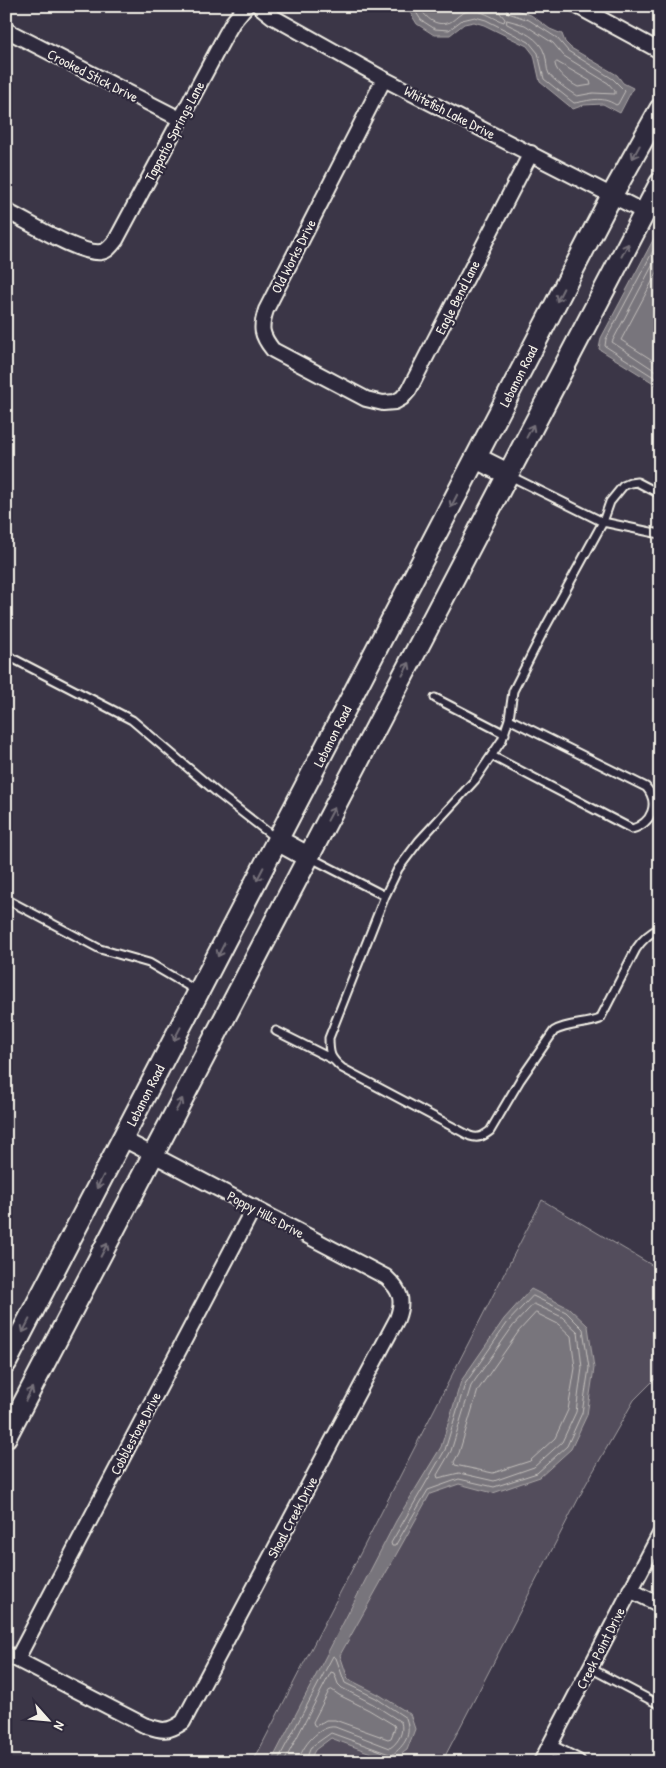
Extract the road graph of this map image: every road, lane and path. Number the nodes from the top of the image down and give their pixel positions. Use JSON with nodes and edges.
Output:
{"nodes":[{"id":1,"x":246,"y":6,"type":"edge"},
{"id":2,"x":259,"y":6,"type":"edge"},
{"id":3,"x":583,"y":8,"type":"edge"},
{"id":4,"x":6,"y":30,"type":"edge"},
{"id":5,"x":660,"y":51,"type":"edge"},
{"id":6,"x":384,"y":79,"type":"junction"},
{"id":7,"x":660,"y":109,"type":"edge"},
{"id":8,"x":180,"y":119,"type":"junction"},
{"id":9,"x":531,"y":153,"type":"junction"},
{"id":10,"x":660,"y":183,"type":"edge"},
{"id":11,"x":612,"y":195,"type":"junction"},
{"id":12,"x":6,"y":211,"type":"edge"},
{"id":13,"x":644,"y":212,"type":"junction"},
{"id":14,"x":357,"y":394,"type":"joint"},
{"id":15,"x":476,"y":458,"type":"junction"},
{"id":16,"x":508,"y":474,"type":"junction"},
{"id":17,"x":660,"y":494,"type":"edge"},
{"id":18,"x":603,"y":522,"type":"junction"},
{"id":19,"x":660,"y":534,"type":"edge"},
{"id":20,"x":6,"y":655,"type":"edge"},
{"id":21,"x":435,"y":698,"type":"dead end"},
{"id":22,"x":509,"y":719,"type":"junction"},
{"id":23,"x":505,"y":734,"type":"junction"},
{"id":24,"x":492,"y":756,"type":"junction"},
{"id":25,"x":278,"y":840,"type":"junction"},
{"id":26,"x":308,"y":857,"type":"junction"},
{"id":27,"x":385,"y":896,"type":"junction"},
{"id":28,"x":6,"y":899,"type":"edge"},
{"id":29,"x":660,"y":928,"type":"edge"},
{"id":30,"x":199,"y":992,"type":"junction"},
{"id":31,"x":276,"y":1031,"type":"dead end"},
{"id":32,"x":332,"y":1059,"type":"junction"},
{"id":33,"x":123,"y":1139,"type":"junction"},
{"id":34,"x":153,"y":1154,"type":"junction"},
{"id":35,"x":254,"y":1207,"type":"junction"},
{"id":36,"x":401,"y":1298,"type":"joint"},
{"id":37,"x":6,"y":1363,"type":"edge"},
{"id":38,"x":6,"y":1437,"type":"edge"},
{"id":39,"x":660,"y":1534,"type":"edge"},
{"id":40,"x":630,"y":1590,"type":"junction"},
{"id":41,"x":660,"y":1605,"type":"edge"},
{"id":42,"x":11,"y":1656,"type":"edge"},
{"id":43,"x":590,"y":1668,"type":"junction"},
{"id":44,"x":660,"y":1705,"type":"edge"},
{"id":45,"x":549,"y":1747,"type":"junction"},
{"id":46,"x":540,"y":1762,"type":"edge"},
{"id":47,"x":578,"y":1762,"type":"edge"}],
"edges":[{"from":1,"to":8,"type":"street","name":"Tappatio Springs Lane"},
{"from":2,"to":6,"type":"street","name":"Whitefish Lake Drive"},
{"from":3,"to":5,"type":"street"},
{"from":4,"to":8,"type":"street","name":"Crooked Stick Drive"},
{"from":6,"to":9,"type":"street","name":"Whitefish Lake Drive"},
{"from":6,"to":14,"type":"street","name":"Old Works Drive"},
{"from":7,"to":11,"type":"main road","name":"Lebanon Road","one_way":true},
{"from":8,"to":12,"type":"street","name":"Tappatio Springs Lane"},
{"from":9,"to":11,"type":"street","name":"Whitefish Lake Drive"},
{"from":9,"to":14,"type":"street","name":"Eagle Bend Lane"},
{"from":10,"to":13,"type":"main road"},
{"from":11,"to":13,"type":"street","name":"Whitefish Lake Drive"},
{"from":11,"to":15,"type":"main road","name":"Lebanon Road","one_way":true},
{"from":16,"to":13,"type":"main road","one_way":true},
{"from":15,"to":16,"type":"main road"},
{"from":15,"to":25,"type":"main road","name":"Lebanon Road","one_way":true},
{"from":16,"to":18,"type":"lane"},
{"from":26,"to":16,"type":"main road","one_way":true},
{"from":17,"to":18,"type":"lane"},
{"from":18,"to":19,"type":"lane"},
{"from":18,"to":22,"type":"lane"},
{"from":20,"to":25,"type":"lane"},
{"from":21,"to":23,"type":"lane"},
{"from":22,"to":23,"type":"lane"},
{"from":22,"to":24,"type":"lane"},
{"from":23,"to":24,"type":"lane"},
{"from":24,"to":27,"type":"lane"},
{"from":25,"to":26,"type":"main road"},
{"from":25,"to":30,"type":"main road","name":"Lebanon Road","one_way":true},
{"from":26,"to":27,"type":"lane"},
{"from":34,"to":26,"type":"main road","one_way":true},
{"from":27,"to":32,"type":"lane"},
{"from":28,"to":30,"type":"lane"},
{"from":29,"to":32,"type":"lane"},
{"from":30,"to":33,"type":"main road","name":"Lebanon Road","one_way":true},
{"from":31,"to":32,"type":"lane"},
{"from":33,"to":34,"type":"street","name":"Poppy Hills Drive"},
{"from":33,"to":37,"type":"main road","name":"Lebanon Road","one_way":true},
{"from":34,"to":35,"type":"street","name":"Poppy Hills Drive"},
{"from":38,"to":34,"type":"main road","one_way":true},
{"from":35,"to":36,"type":"street","name":"Poppy Hills Drive"},
{"from":35,"to":42,"type":"street","name":"Cobblestone Drive"},
{"from":36,"to":42,"type":"street","name":"Shoal Creek Drive"},
{"from":39,"to":40,"type":"street","name":"Creek Point Drive"},
{"from":40,"to":41,"type":"street"},
{"from":40,"to":43,"type":"street","name":"Creek Point Drive"},
{"from":43,"to":44,"type":"lane"},
{"from":43,"to":45,"type":"street","name":"Creek Point Drive"},
{"from":45,"to":46,"type":"street","name":"Creek Point Drive"},
{"from":45,"to":47,"type":"street"}]}
